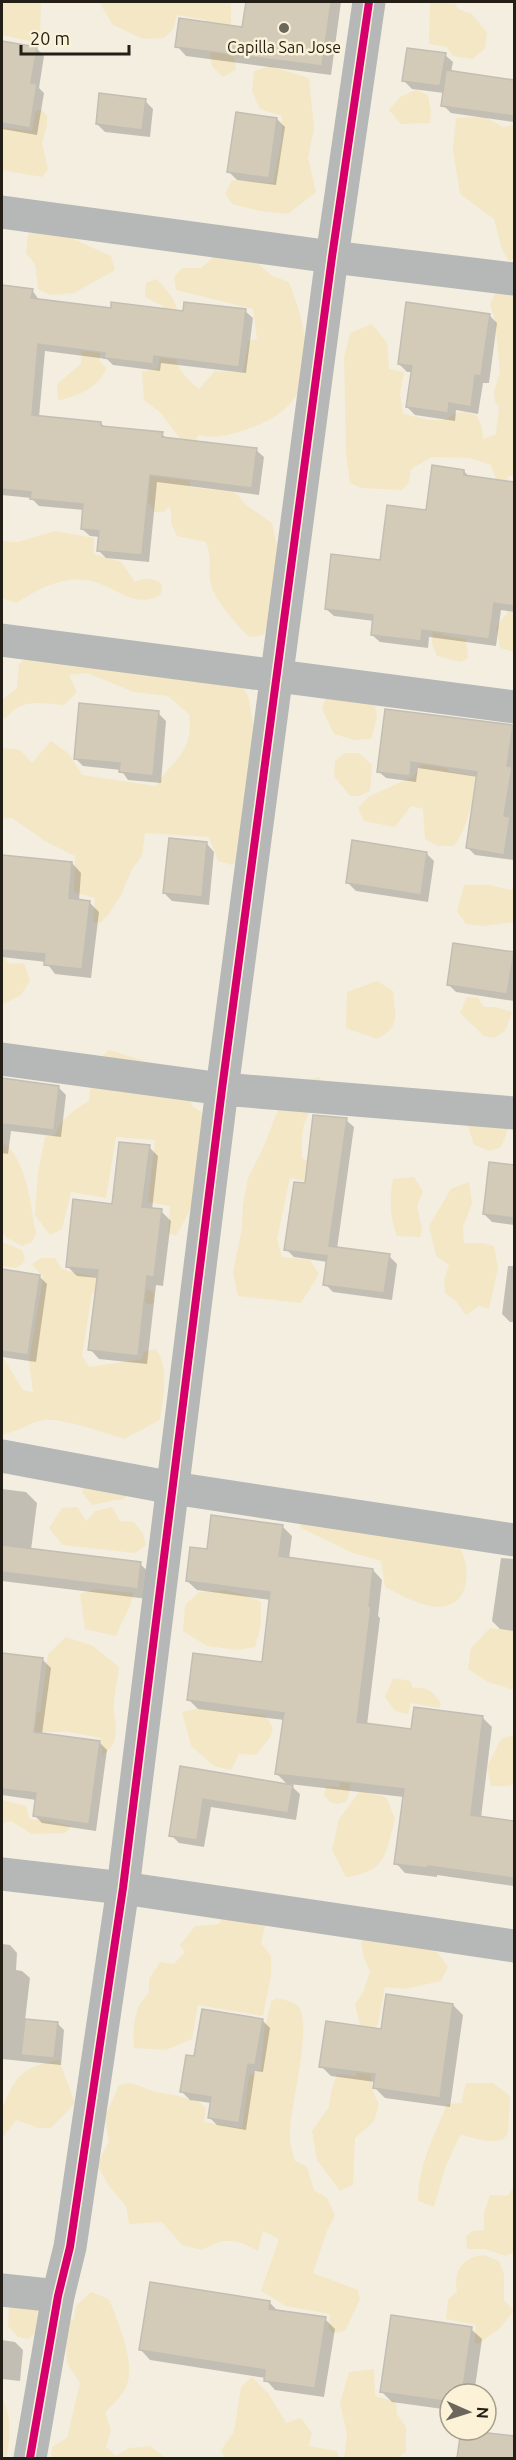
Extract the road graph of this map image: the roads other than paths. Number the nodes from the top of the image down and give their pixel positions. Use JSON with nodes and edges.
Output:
{"nodes":[{"id":1,"x":369,"y":2,"type":"edge"},
{"id":2,"x":2,"y":212,"type":"edge"},
{"id":3,"x":332,"y":257,"type":"junction"},
{"id":4,"x":514,"y":279,"type":"edge"},
{"id":5,"x":2,"y":640,"type":"edge"},
{"id":6,"x":277,"y":676,"type":"junction"},
{"id":7,"x":514,"y":707,"type":"edge"},
{"id":8,"x":2,"y":1059,"type":"edge"},
{"id":9,"x":222,"y":1089,"type":"junction"},
{"id":10,"x":514,"y":1113,"type":"edge"},
{"id":11,"x":2,"y":1456,"type":"edge"},
{"id":12,"x":173,"y":1488,"type":"junction"},
{"id":13,"x":514,"y":1540,"type":"edge"},
{"id":14,"x":2,"y":1874,"type":"edge"},
{"id":15,"x":123,"y":1888,"type":"junction"},
{"id":16,"x":514,"y":1946,"type":"edge"},
{"id":17,"x":2,"y":2290,"type":"edge"},
{"id":18,"x":58,"y":2296,"type":"junction"},
{"id":19,"x":30,"y":2458,"type":"edge"}],
"edges":[{"from":1,"to":3,"type":"street"},
{"from":2,"to":3,"type":"street"},
{"from":3,"to":4,"type":"street"},
{"from":3,"to":6,"type":"street"},
{"from":5,"to":6,"type":"street"},
{"from":6,"to":7,"type":"street"},
{"from":6,"to":9,"type":"street"},
{"from":8,"to":9,"type":"street"},
{"from":9,"to":10,"type":"street"},
{"from":9,"to":12,"type":"street"},
{"from":11,"to":12,"type":"street"},
{"from":12,"to":13,"type":"street"},
{"from":12,"to":15,"type":"street"},
{"from":14,"to":15,"type":"street"},
{"from":15,"to":16,"type":"street"},
{"from":15,"to":18,"type":"street"},
{"from":17,"to":18,"type":"street"},
{"from":18,"to":19,"type":"street"}]}
